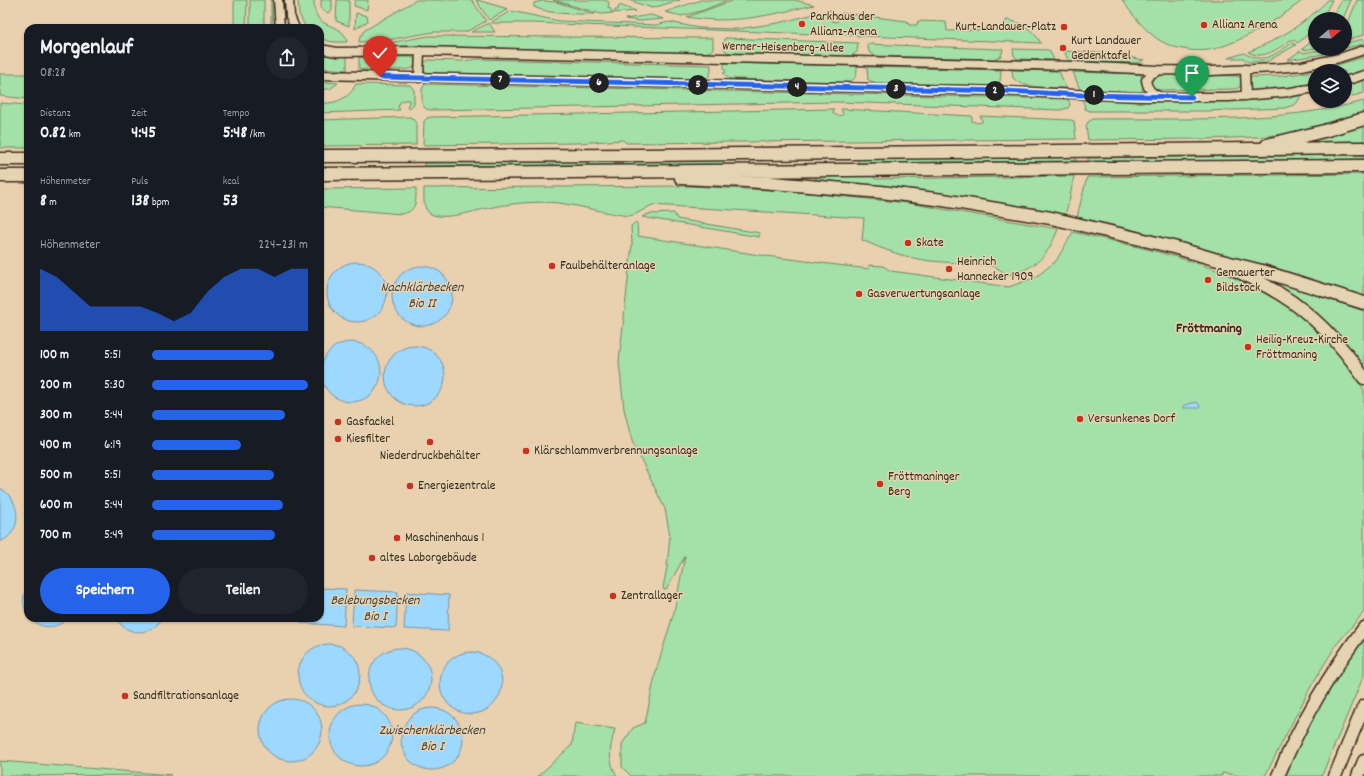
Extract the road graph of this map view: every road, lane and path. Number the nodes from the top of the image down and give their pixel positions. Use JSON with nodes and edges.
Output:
{"nodes":[{"id":1,"x":278,"y":0,"type":"edge"},
{"id":2,"x":289,"y":0,"type":"edge"},
{"id":3,"x":280,"y":24,"type":"edge"},
{"id":4,"x":293,"y":24,"type":"edge"},
{"id":5,"x":324,"y":50,"type":"edge"},
{"id":6,"x":1364,"y":50,"type":"edge"},
{"id":7,"x":420,"y":51,"type":"junction"},
{"id":8,"x":1245,"y":69,"type":"junction"},
{"id":9,"x":1158,"y":70,"type":"junction"},
{"id":10,"x":324,"y":75,"type":"edge"},
{"id":11,"x":1364,"y":75,"type":"edge"},
{"id":12,"x":419,"y":78,"type":"junction"},
{"id":13,"x":1352,"y":79,"type":"edge"},
{"id":14,"x":1308,"y":89,"type":"edge"},
{"id":15,"x":1246,"y":96,"type":"junction"},
{"id":16,"x":1160,"y":97,"type":"junction"},
{"id":17,"x":1364,"y":119,"type":"edge"},
{"id":18,"x":1364,"y":148,"type":"edge"},
{"id":19,"x":1244,"y":150,"type":"junction"},
{"id":20,"x":324,"y":156,"type":"edge"},
{"id":21,"x":0,"y":159,"type":"edge"},
{"id":22,"x":24,"y":159,"type":"edge"},
{"id":23,"x":1364,"y":166,"type":"edge"},
{"id":24,"x":618,"y":171,"type":"junction"},
{"id":25,"x":324,"y":174,"type":"edge"},
{"id":26,"x":0,"y":176,"type":"edge"},
{"id":27,"x":24,"y":176,"type":"edge"},
{"id":28,"x":1214,"y":259,"type":"junction"},
{"id":29,"x":1364,"y":303,"type":"edge"},
{"id":30,"x":1364,"y":378,"type":"edge"},
{"id":31,"x":1364,"y":628,"type":"edge"},
{"id":32,"x":1364,"y":706,"type":"edge"},
{"id":33,"x":1364,"y":761,"type":"edge"},
{"id":34,"x":1278,"y":776,"type":"edge"},
{"id":35,"x":1335,"y":776,"type":"edge"},
{"id":36,"x":1358,"y":776,"type":"edge"}],
"edges":[{"from":1,"to":3,"type":"street"},
{"from":2,"to":4,"type":"street"},
{"from":5,"to":7,"type":"street","name":"Werner-Heisenberg-Allee"},
{"from":6,"to":8,"type":"street","name":"Werner-Heisenberg-Allee"},
{"from":7,"to":9,"type":"street","name":"Werner-Heisenberg-Allee"},
{"from":7,"to":12,"type":"street"},
{"from":8,"to":9,"type":"street","name":"Werner-Heisenberg-Allee"},
{"from":8,"to":15,"type":"street"},
{"from":9,"to":16,"type":"street"},
{"from":10,"to":12,"type":"street"},
{"from":11,"to":13,"type":"street"},
{"from":12,"to":16,"type":"street"},
{"from":14,"to":15,"type":"street"},
{"from":15,"to":16,"type":"street"},
{"from":17,"to":19,"type":"highway"},
{"from":18,"to":19,"type":"highway"},
{"from":19,"to":20,"type":"highway"},
{"from":21,"to":22,"type":"highway"},
{"from":23,"to":24,"type":"highway"},
{"from":24,"to":25,"type":"highway"},
{"from":24,"to":28,"type":"highway"},
{"from":26,"to":27,"type":"highway"},
{"from":28,"to":29,"type":"highway"},
{"from":28,"to":30,"type":"highway"},
{"from":31,"to":34,"type":"highway"},
{"from":32,"to":35,"type":"highway"},
{"from":33,"to":36,"type":"highway"}]}
